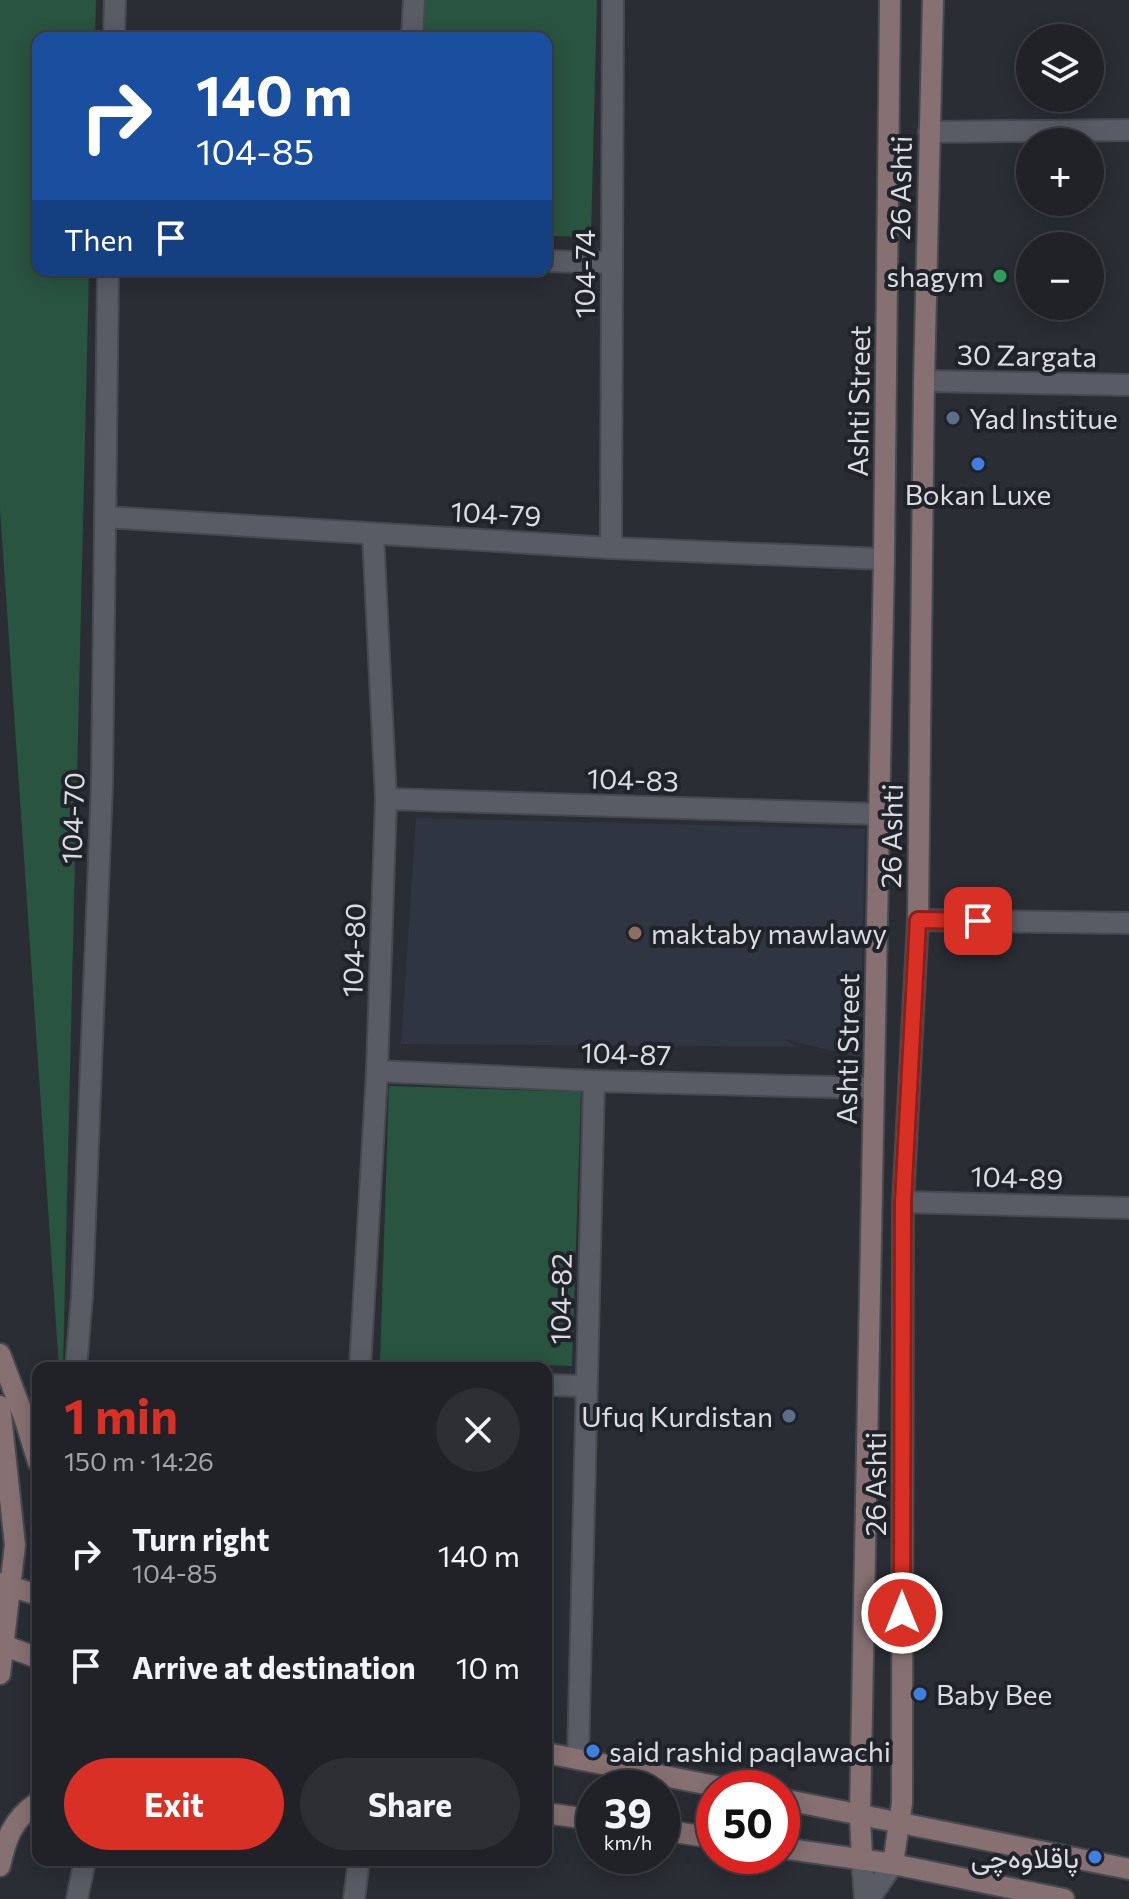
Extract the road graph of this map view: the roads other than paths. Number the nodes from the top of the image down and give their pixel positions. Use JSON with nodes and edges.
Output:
{"nodes":[{"id":1,"x":115,"y":0,"type":"edge"},
{"id":2,"x":414,"y":0,"type":"edge"},
{"id":3,"x":613,"y":0,"type":"edge"},
{"id":4,"x":890,"y":0,"type":"edge"},
{"id":5,"x":933,"y":0,"type":"edge"},
{"id":6,"x":114,"y":32,"type":"edge"},
{"id":7,"x":412,"y":32,"type":"edge"},
{"id":8,"x":1129,"y":130,"type":"edge"},
{"id":9,"x":929,"y":132,"type":"junction"},
{"id":10,"x":552,"y":261,"type":"edge"},
{"id":11,"x":612,"y":263,"type":"junction"},
{"id":12,"x":108,"y":276,"type":"edge"},
{"id":13,"x":924,"y":381,"type":"junction"},
{"id":14,"x":1129,"y":385,"type":"edge"},
{"id":15,"x":105,"y":517,"type":"junction"},
{"id":16,"x":373,"y":534,"type":"junction"},
{"id":17,"x":611,"y":548,"type":"junction"},
{"id":18,"x":884,"y":559,"type":"junction"},
{"id":19,"x":386,"y":799,"type":"junction"},
{"id":20,"x":879,"y":814,"type":"junction"},
{"id":21,"x":918,"y":920,"type":"junction"},
{"id":22,"x":1129,"y":923,"type":"edge"},
{"id":23,"x":377,"y":1071,"type":"junction"},
{"id":24,"x":594,"y":1081,"type":"junction"},
{"id":25,"x":874,"y":1088,"type":"junction"},
{"id":26,"x":903,"y":1202,"type":"junction"},
{"id":27,"x":1129,"y":1208,"type":"edge"},
{"id":28,"x":0,"y":1354,"type":"edge"},
{"id":29,"x":76,"y":1362,"type":"edge"},
{"id":30,"x":360,"y":1362,"type":"edge"},
{"id":31,"x":552,"y":1385,"type":"edge"},
{"id":32,"x":586,"y":1386,"type":"junction"},
{"id":33,"x":0,"y":1406,"type":"edge"},
{"id":34,"x":32,"y":1443,"type":"edge"},
{"id":35,"x":5,"y":1584,"type":"edge"},
{"id":36,"x":32,"y":1593,"type":"edge"},
{"id":37,"x":2,"y":1645,"type":"edge"},
{"id":38,"x":32,"y":1656,"type":"edge"},
{"id":39,"x":0,"y":1674,"type":"edge"},
{"id":40,"x":552,"y":1754,"type":"edge"},
{"id":41,"x":578,"y":1759,"type":"junction"},
{"id":42,"x":696,"y":1782,"type":"edge"},
{"id":43,"x":800,"y":1803,"type":"edge"},
{"id":44,"x":32,"y":1807,"type":"edge"},
{"id":45,"x":552,"y":1814,"type":"edge"},
{"id":46,"x":860,"y":1815,"type":"junction"},
{"id":47,"x":576,"y":1817,"type":"edge"},
{"id":48,"x":901,"y":1823,"type":"junction"},
{"id":49,"x":800,"y":1850,"type":"edge"},
{"id":50,"x":862,"y":1859,"type":"junction"},
{"id":51,"x":893,"y":1864,"type":"junction"},
{"id":52,"x":0,"y":1866,"type":"edge"},
{"id":53,"x":84,"y":1866,"type":"edge"},
{"id":54,"x":358,"y":1866,"type":"edge"},
{"id":55,"x":1129,"y":1869,"type":"edge"},
{"id":56,"x":77,"y":1899,"type":"edge"},
{"id":57,"x":354,"y":1899,"type":"edge"},
{"id":58,"x":867,"y":1899,"type":"edge"},
{"id":59,"x":1064,"y":1899,"type":"edge"}],
"edges":[{"from":1,"to":6,"type":"street"},
{"from":2,"to":7,"type":"street"},
{"from":3,"to":11,"type":"street","name":"104-74"},
{"from":4,"to":18,"type":"main road","name":"Ashti Street"},
{"from":5,"to":9,"type":"main road","name":"26 Ashti"},
{"from":8,"to":9,"type":"street"},
{"from":9,"to":13,"type":"main road","name":"26 Ashti"},
{"from":10,"to":11,"type":"street"},
{"from":11,"to":17,"type":"street","name":"104-74"},
{"from":12,"to":15,"type":"street","name":"104-70"},
{"from":13,"to":14,"type":"street","name":"30 Zargata"},
{"from":13,"to":21,"type":"main road","name":"26 Ashti"},
{"from":15,"to":16,"type":"street","name":"104-79"},
{"from":15,"to":29,"type":"street","name":"104-70"},
{"from":16,"to":17,"type":"street","name":"104-79"},
{"from":16,"to":19,"type":"street","name":"104-80"},
{"from":17,"to":18,"type":"street","name":"104-79"},
{"from":18,"to":20,"type":"main road","name":"Ashti Street"},
{"from":19,"to":20,"type":"street","name":"104-83"},
{"from":19,"to":23,"type":"street","name":"104-80"},
{"from":20,"to":25,"type":"main road","name":"Ashti Street"},
{"from":21,"to":22,"type":"street"},
{"from":21,"to":26,"type":"main road","name":"26 Ashti"},
{"from":23,"to":24,"type":"street","name":"104-87"},
{"from":23,"to":30,"type":"street","name":"104-80"},
{"from":24,"to":25,"type":"street","name":"104-87"},
{"from":24,"to":32,"type":"street","name":"104-82"},
{"from":25,"to":46,"type":"main road","name":"Ashti Street"},
{"from":26,"to":27,"type":"street","name":"104-89"},
{"from":26,"to":48,"type":"main road","name":"26 Ashti"},
{"from":28,"to":34,"type":"main road"},
{"from":31,"to":32,"type":"street"},
{"from":32,"to":41,"type":"street","name":"104-82"},
{"from":33,"to":35,"type":"main road"},
{"from":35,"to":36,"type":"main road"},
{"from":35,"to":37,"type":"main road"},
{"from":37,"to":38,"type":"main road"},
{"from":37,"to":39,"type":"main road"},
{"from":40,"to":41,"type":"main road"},
{"from":41,"to":42,"type":"main road"},
{"from":43,"to":46,"type":"main road"},
{"from":44,"to":52,"type":"main road"},
{"from":45,"to":47,"type":"main road"},
{"from":46,"to":48,"type":"main road"},
{"from":46,"to":50,"type":"main road","name":"Ashti Street"},
{"from":48,"to":51,"type":"main road","name":"26 Ashti"},
{"from":48,"to":55,"type":"main road"},
{"from":49,"to":50,"type":"main road"},
{"from":50,"to":51,"type":"main road"},
{"from":50,"to":58,"type":"street"},
{"from":51,"to":58,"type":"street"},
{"from":51,"to":59,"type":"main road"},
{"from":53,"to":56,"type":"street"},
{"from":54,"to":57,"type":"street"}]}
